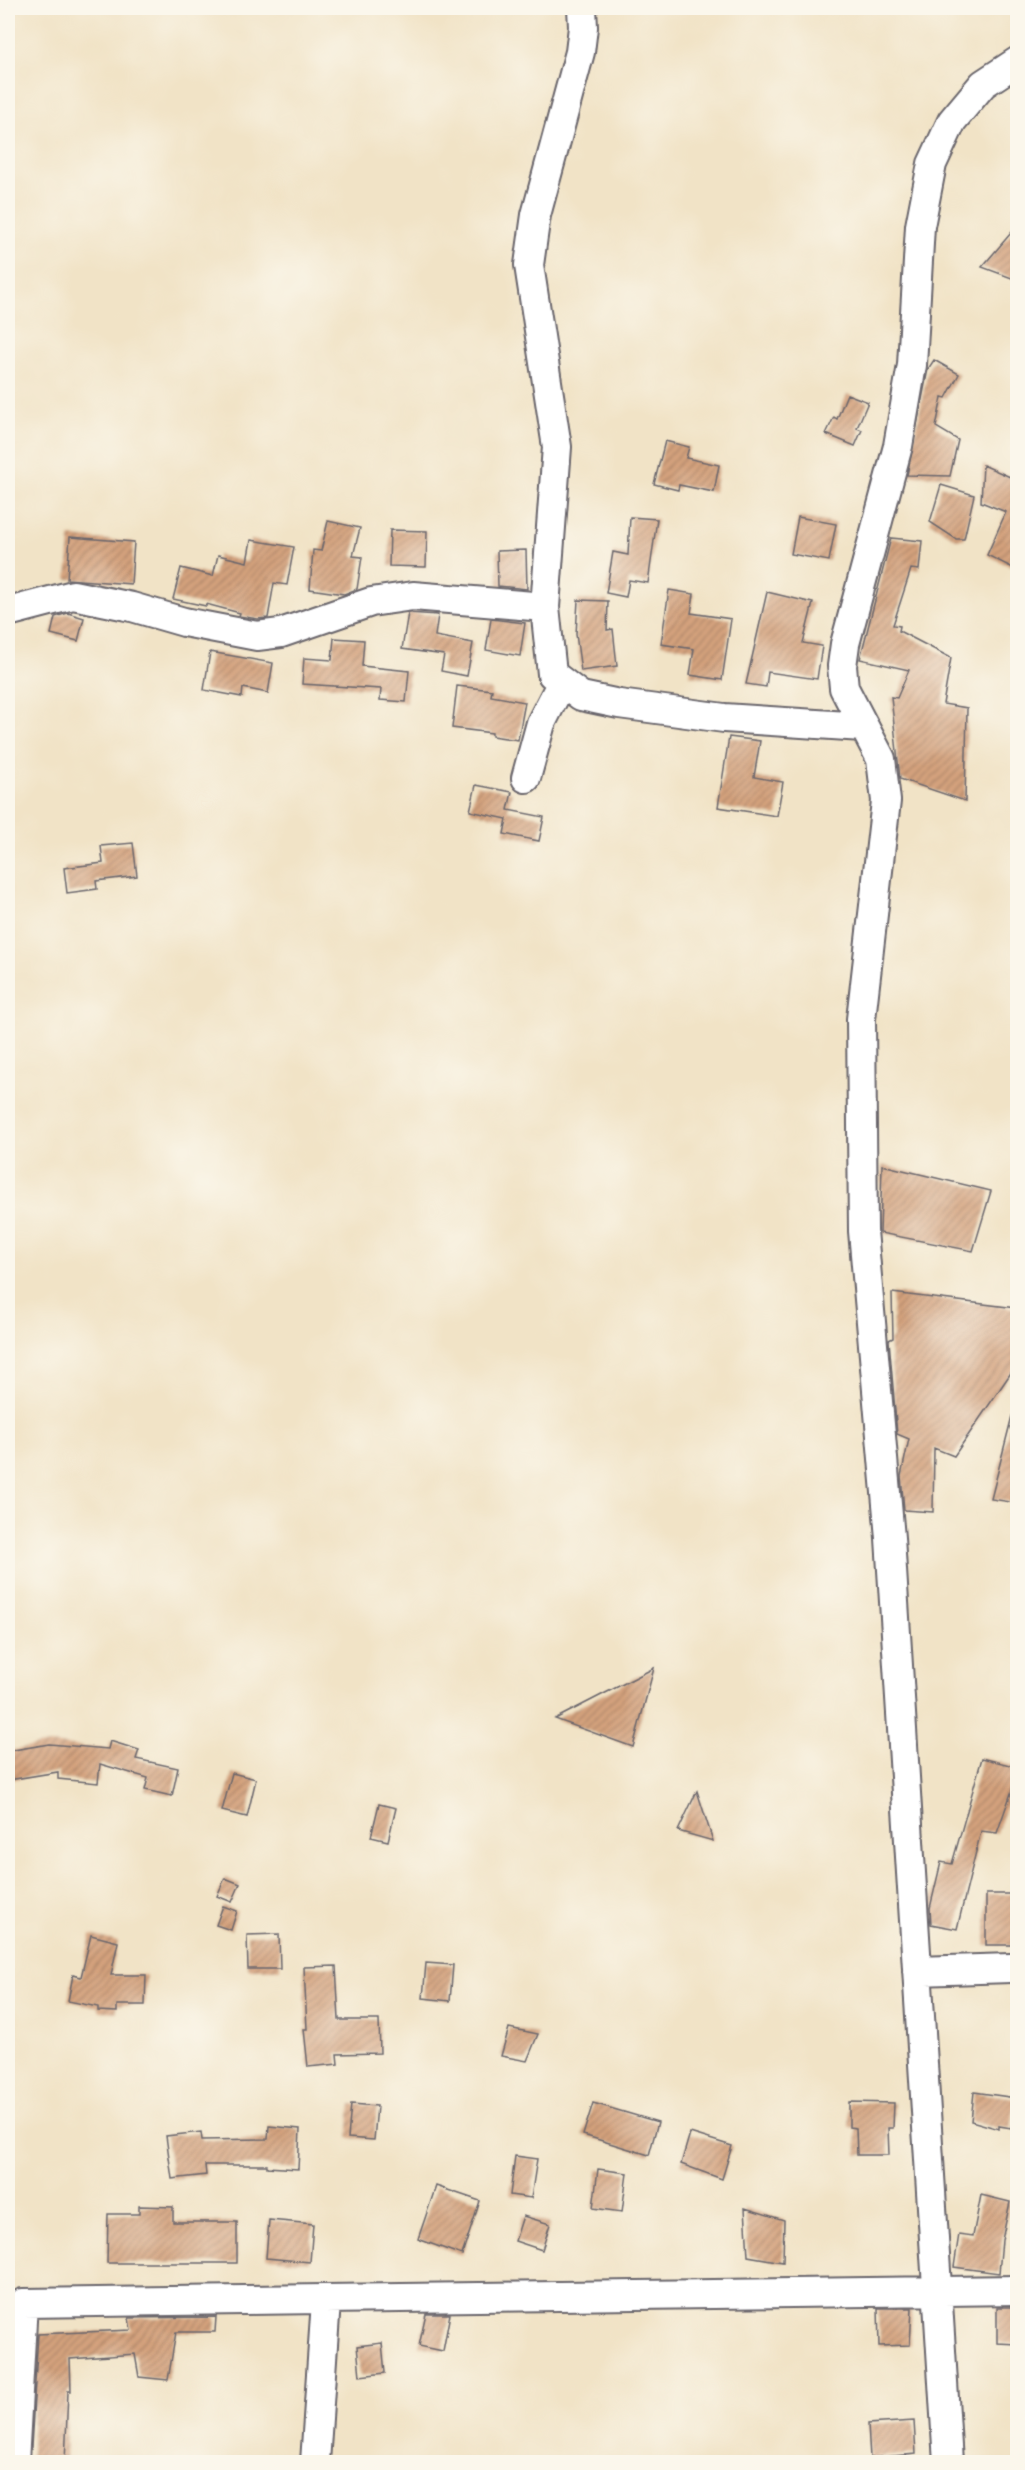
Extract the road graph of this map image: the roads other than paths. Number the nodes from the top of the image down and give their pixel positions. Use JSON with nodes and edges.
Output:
{"nodes":[{"id":1,"x":582,"y":8,"type":"edge"},
{"id":2,"x":1017,"y":61,"type":"edge"},
{"id":3,"x":544,"y":607,"type":"junction"},
{"id":4,"x":8,"y":612,"type":"edge"},
{"id":5,"x":562,"y":682,"type":"junction"},
{"id":6,"x":863,"y":727,"type":"junction"},
{"id":7,"x":526,"y":778,"type":"dead end"},
{"id":8,"x":1011,"y":1968,"type":"dead end"},
{"id":9,"x":917,"y":1971,"type":"junction"},
{"id":10,"x":1017,"y":2290,"type":"edge"},
{"id":11,"x":935,"y":2292,"type":"junction"},
{"id":12,"x":326,"y":2301,"type":"junction"},
{"id":13,"x":15,"y":2303,"type":"edge"},
{"id":14,"x":14,"y":2463,"type":"edge"},
{"id":15,"x":315,"y":2463,"type":"edge"},
{"id":16,"x":948,"y":2463,"type":"edge"}],
"edges":[{"from":1,"to":3,"type":"street"},
{"from":2,"to":6,"type":"street"},
{"from":3,"to":4,"type":"street"},
{"from":3,"to":5,"type":"street"},
{"from":5,"to":6,"type":"street"},
{"from":5,"to":7,"type":"street"},
{"from":6,"to":9,"type":"street"},
{"from":8,"to":9,"type":"street"},
{"from":9,"to":11,"type":"street"},
{"from":10,"to":11,"type":"street"},
{"from":11,"to":12,"type":"street"},
{"from":11,"to":16,"type":"street"},
{"from":12,"to":13,"type":"street"},
{"from":12,"to":15,"type":"street"},
{"from":13,"to":14,"type":"street"}]}
